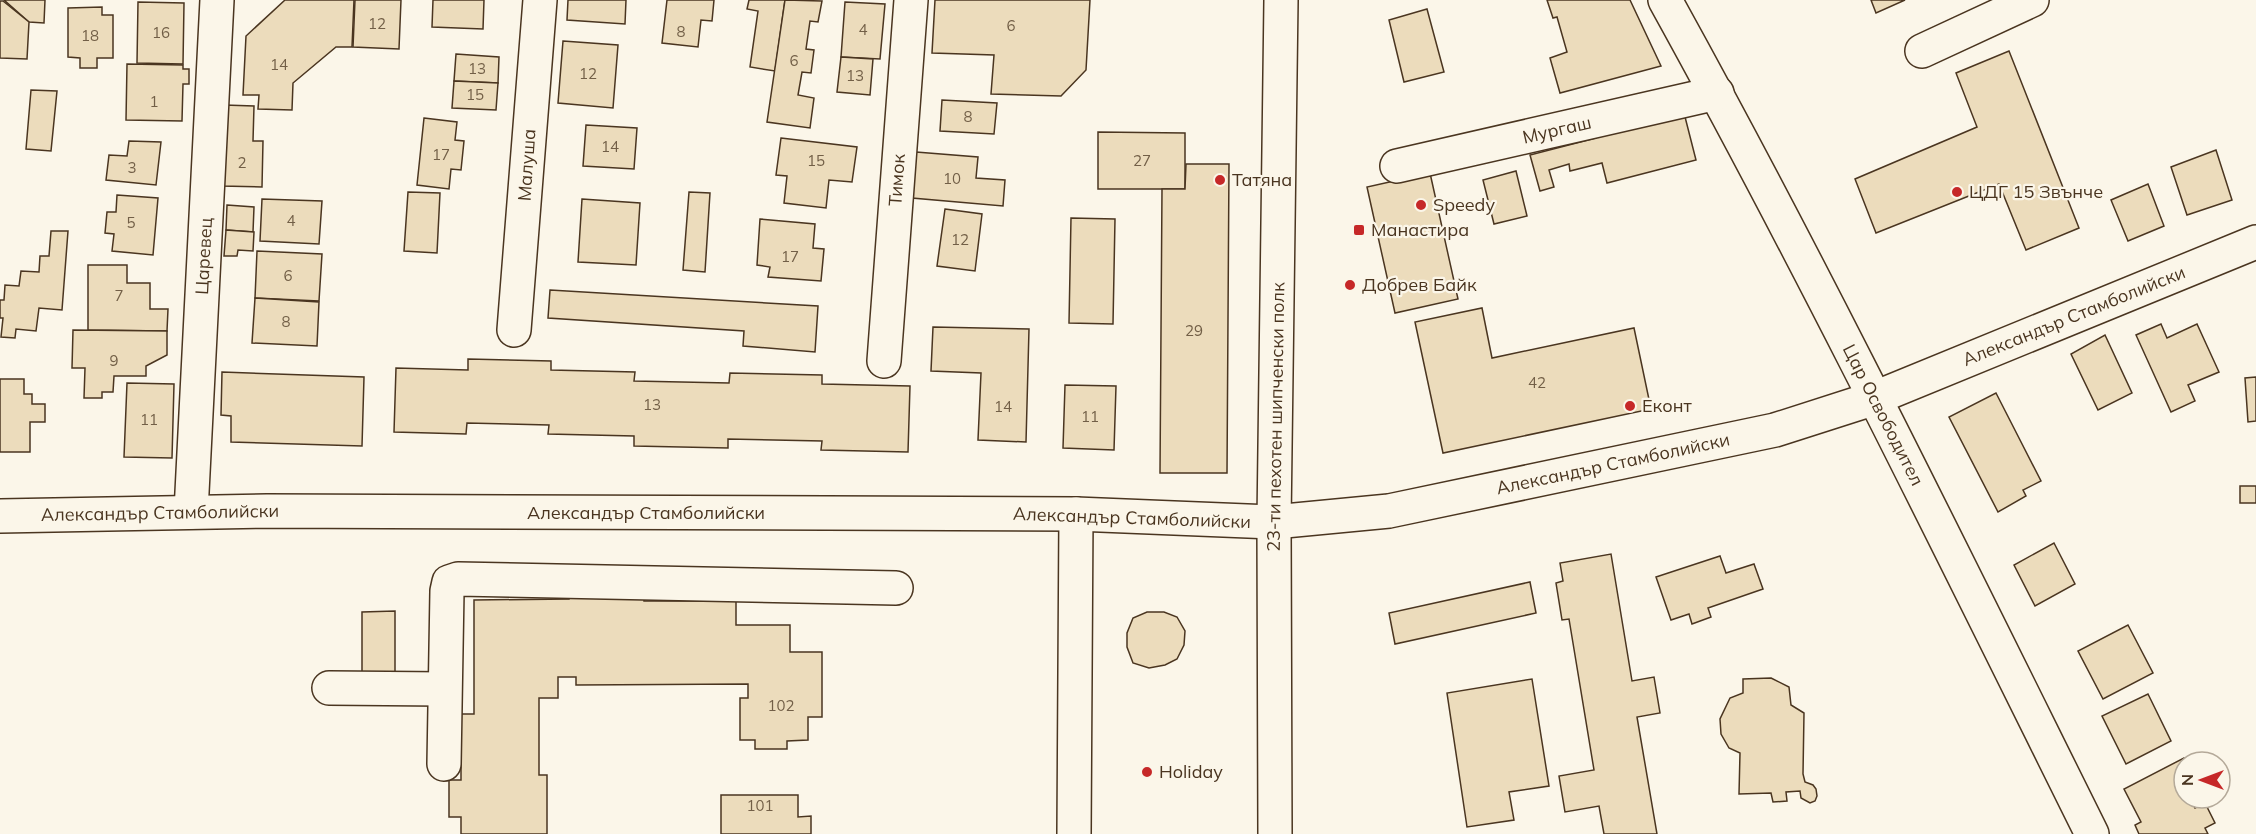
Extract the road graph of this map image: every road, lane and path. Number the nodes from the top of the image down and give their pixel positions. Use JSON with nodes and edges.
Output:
{"nodes":[{"id":1,"x":217,"y":0,"type":"edge"},
{"id":2,"x":540,"y":0,"type":"edge"},
{"id":3,"x":911,"y":0,"type":"edge"},
{"id":4,"x":1281,"y":0,"type":"edge"},
{"id":5,"x":1665,"y":0,"type":"edge"},
{"id":6,"x":2032,"y":0,"type":"edge"},
{"id":7,"x":1922,"y":51,"type":"dead end"},
{"id":8,"x":1717,"y":93,"type":"junction"},
{"id":9,"x":1397,"y":166,"type":"dead end"},
{"id":10,"x":2256,"y":242,"type":"edge"},
{"id":11,"x":514,"y":330,"type":"dead end"},
{"id":12,"x":884,"y":361,"type":"dead end"},
{"id":13,"x":1875,"y":398,"type":"junction"},
{"id":14,"x":190,"y":512,"type":"junction"},
{"id":15,"x":1076,"y":514,"type":"junction"},
{"id":16,"x":0,"y":516,"type":"edge"},
{"id":17,"x":1274,"y":522,"type":"junction"},
{"id":18,"x":896,"y":588,"type":"dead end"},
{"id":19,"x":329,"y":688,"type":"dead end"},
{"id":20,"x":444,"y":689,"type":"junction"},
{"id":21,"x":444,"y":764,"type":"dead end"},
{"id":22,"x":1074,"y":834,"type":"edge"},
{"id":23,"x":1275,"y":834,"type":"edge"},
{"id":24,"x":2092,"y":834,"type":"edge"}],
"edges":[{"from":1,"to":14,"type":"street","name":"Царевец"},
{"from":2,"to":11,"type":"street","name":"Малуша"},
{"from":3,"to":12,"type":"street","name":"Тимок"},
{"from":4,"to":17,"type":"street","name":"23-ти пехотен шипченски полк"},
{"from":5,"to":8,"type":"street","name":"Цар Освободител"},
{"from":6,"to":7,"type":"street"},
{"from":8,"to":9,"type":"street","name":"Мургаш"},
{"from":8,"to":13,"type":"street","name":"Цар Освободител"},
{"from":10,"to":13,"type":"street","name":"Александър Стамболийски"},
{"from":13,"to":17,"type":"street","name":"Александър Стамболийски"},
{"from":13,"to":24,"type":"street","name":"Цар Освободител"},
{"from":14,"to":15,"type":"street","name":"Александър Стамболийски"},
{"from":14,"to":16,"type":"street","name":"Александър Стамболийски"},
{"from":15,"to":17,"type":"street","name":"Александър Стамболийски"},
{"from":15,"to":22,"type":"street"},
{"from":17,"to":23,"type":"street","name":"23-ти пехотен шипченски полк"},
{"from":18,"to":20,"type":"street"},
{"from":19,"to":20,"type":"street"},
{"from":20,"to":21,"type":"street"}]}
